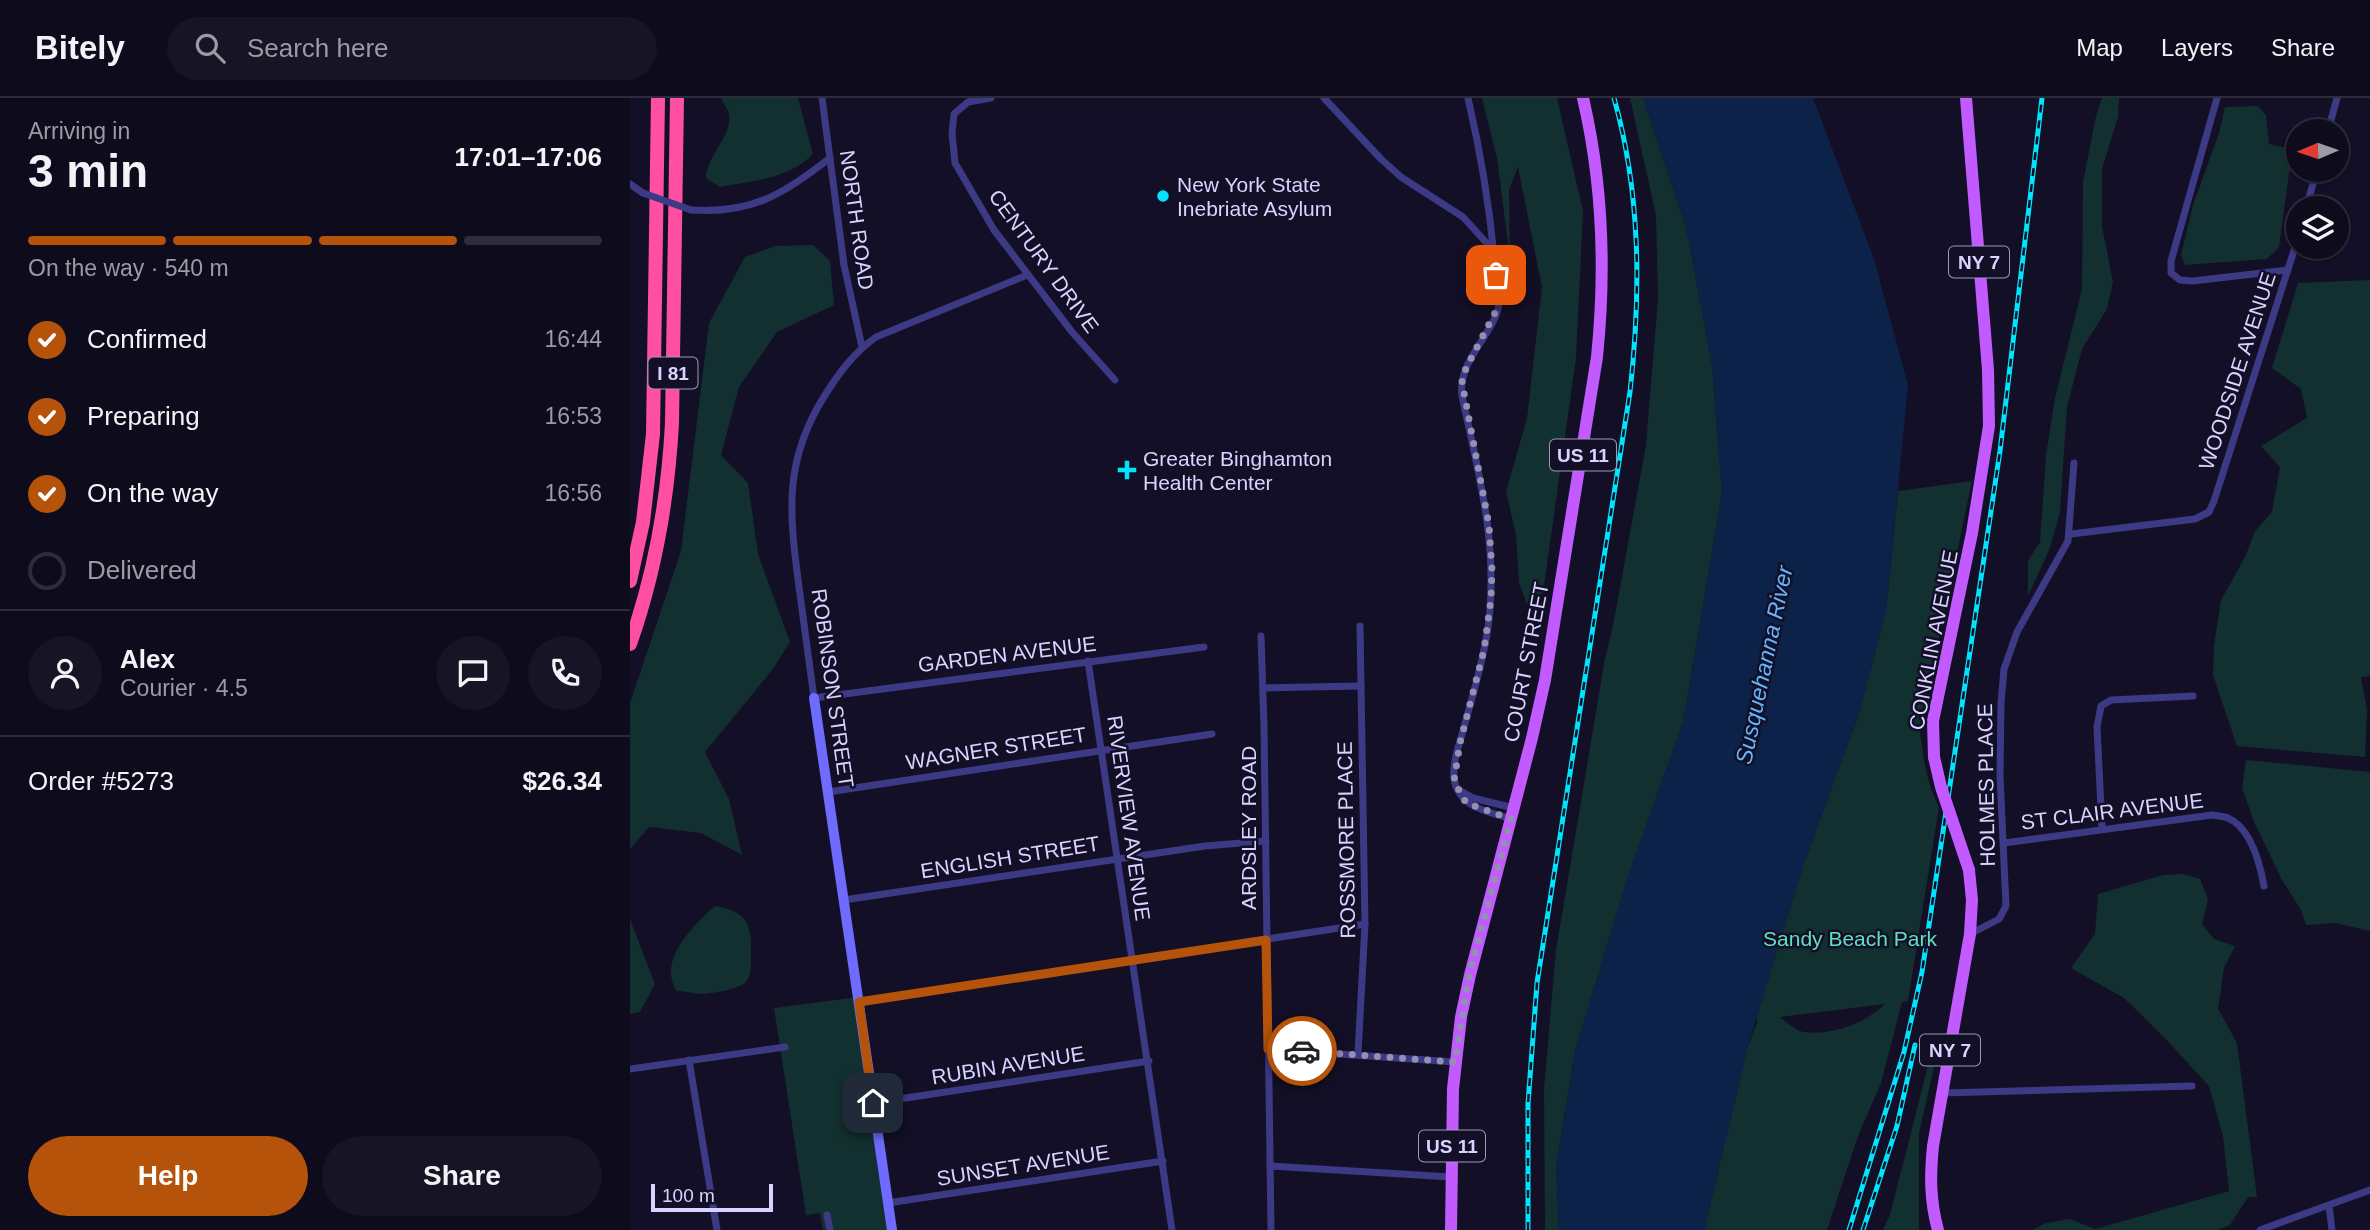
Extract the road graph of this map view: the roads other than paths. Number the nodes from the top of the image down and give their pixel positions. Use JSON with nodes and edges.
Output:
{"nodes":[{"id":1,"x":658,"y":98,"type":"edge"},
{"id":2,"x":677,"y":98,"type":"edge"},
{"id":3,"x":822,"y":98,"type":"edge"},
{"id":4,"x":991,"y":98,"type":"edge"},
{"id":5,"x":1324,"y":98,"type":"edge"},
{"id":6,"x":1468,"y":98,"type":"edge"},
{"id":7,"x":1583,"y":98,"type":"edge"},
{"id":8,"x":1966,"y":98,"type":"edge"},
{"id":9,"x":2217,"y":98,"type":"edge"},
{"id":10,"x":2337,"y":98,"type":"edge"},
{"id":11,"x":2331,"y":119,"type":"edge"},
{"id":12,"x":830,"y":158,"type":"junction"},
{"id":13,"x":630,"y":184,"type":"edge"},
{"id":14,"x":1494,"y":251,"type":"junction"},
{"id":15,"x":2291,"y":259,"type":"edge"},
{"id":16,"x":2288,"y":270,"type":"junction"},
{"id":17,"x":1027,"y":275,"type":"junction"},
{"id":18,"x":862,"y":347,"type":"junction"},
{"id":19,"x":1115,"y":380,"type":"dead end"},
{"id":20,"x":2074,"y":463,"type":"dead end"},
{"id":21,"x":2071,"y":534,"type":"junction"},
{"id":22,"x":630,"y":581,"type":"edge"},
{"id":23,"x":1360,"y":626,"type":"dead end"},
{"id":24,"x":1261,"y":636,"type":"dead end"},
{"id":25,"x":630,"y":644,"type":"edge"},
{"id":26,"x":1204,"y":647,"type":"dead end"},
{"id":27,"x":1088,"y":661,"type":"junction"},
{"id":28,"x":1361,"y":686,"type":"junction"},
{"id":29,"x":1263,"y":688,"type":"junction"},
{"id":30,"x":2193,"y":696,"type":"dead end"},
{"id":31,"x":814,"y":698,"type":"junction"},
{"id":32,"x":1212,"y":734,"type":"dead end"},
{"id":33,"x":1101,"y":750,"type":"junction"},
{"id":34,"x":828,"y":792,"type":"junction"},
{"id":35,"x":1512,"y":813,"type":"junction"},
{"id":36,"x":2102,"y":828,"type":"junction"},
{"id":37,"x":1266,"y":841,"type":"junction"},
{"id":38,"x":2004,"y":843,"type":"junction"},
{"id":39,"x":1119,"y":858,"type":"junction"},
{"id":40,"x":2264,"y":886,"type":"dead end"},
{"id":41,"x":844,"y":900,"type":"junction"},
{"id":42,"x":1365,"y":924,"type":"junction"},
{"id":43,"x":1970,"y":934,"type":"junction"},
{"id":44,"x":1266,"y":940,"type":"junction"},
{"id":45,"x":1133,"y":960,"type":"junction"},
{"id":46,"x":859,"y":1002,"type":"junction"},
{"id":47,"x":785,"y":1047,"type":"dead end"},
{"id":48,"x":1268,"y":1049,"type":"junction"},
{"id":49,"x":1358,"y":1054,"type":"junction"},
{"id":50,"x":689,"y":1060,"type":"junction"},
{"id":51,"x":1149,"y":1062,"type":"junction"},
{"id":52,"x":1455,"y":1062,"type":"junction"},
{"id":53,"x":630,"y":1069,"type":"edge"},
{"id":54,"x":2192,"y":1086,"type":"dead end"},
{"id":55,"x":1942,"y":1093,"type":"junction"},
{"id":56,"x":873,"y":1103,"type":"junction"},
{"id":57,"x":1163,"y":1161,"type":"junction"},
{"id":58,"x":1270,"y":1166,"type":"junction"},
{"id":59,"x":1451,"y":1177,"type":"junction"},
{"id":60,"x":2370,"y":1190,"type":"edge"},
{"id":61,"x":888,"y":1203,"type":"junction"},
{"id":62,"x":2329,"y":1206,"type":"junction"},
{"id":63,"x":827,"y":1215,"type":"dead end"},
{"id":64,"x":717,"y":1230,"type":"edge"},
{"id":65,"x":830,"y":1230,"type":"edge"},
{"id":66,"x":892,"y":1230,"type":"edge"},
{"id":67,"x":1172,"y":1230,"type":"edge"},
{"id":68,"x":1271,"y":1230,"type":"edge"},
{"id":69,"x":1451,"y":1230,"type":"edge"},
{"id":70,"x":1938,"y":1230,"type":"edge"},
{"id":71,"x":2260,"y":1230,"type":"edge"},
{"id":72,"x":2332,"y":1230,"type":"edge"}],
"edges":[{"from":1,"to":22,"type":"highway","number":"I 81"},
{"from":2,"to":25,"type":"highway","number":"I 81"},
{"from":3,"to":12,"type":"street","name":"NORTH ROAD"},
{"from":4,"to":17,"type":"street","name":"CENTURY DRIVE"},
{"from":5,"to":14,"type":"street"},
{"from":6,"to":14,"type":"street"},
{"from":7,"to":35,"type":"main road","name":"COURT STREET","number":"US 11"},
{"from":8,"to":43,"type":"main road","name":"CONKLIN AVENUE","number":"NY 7","bridge":true},
{"from":9,"to":16,"type":"street"},
{"from":10,"to":11,"type":"street"},
{"from":12,"to":13,"type":"street","bridge":true},
{"from":12,"to":18,"type":"street","name":"NORTH ROAD"},
{"from":14,"to":35,"type":"street"},
{"from":15,"to":16,"type":"street","name":"WOODSIDE AVENUE"},
{"from":16,"to":21,"type":"street","name":"WOODSIDE AVENUE"},
{"from":17,"to":18,"type":"street","name":"ROBINSON STREET"},
{"from":17,"to":19,"type":"street","name":"CENTURY DRIVE"},
{"from":18,"to":31,"type":"street","name":"ROBINSON STREET"},
{"from":20,"to":21,"type":"street","name":"HOLMES PLACE"},
{"from":21,"to":38,"type":"street","name":"HOLMES PLACE"},
{"from":23,"to":28,"type":"street","name":"ROSSMORE PLACE"},
{"from":24,"to":29,"type":"street","name":"ARDSLEY ROAD"},
{"from":26,"to":27,"type":"street","name":"GARDEN AVENUE"},
{"from":27,"to":31,"type":"street","name":"GARDEN AVENUE"},
{"from":27,"to":33,"type":"street","name":"RIVERVIEW AVENUE"},
{"from":28,"to":29,"type":"street"},
{"from":28,"to":42,"type":"street","name":"ROSSMORE PLACE"},
{"from":29,"to":37,"type":"street","name":"ARDSLEY ROAD"},
{"from":30,"to":36,"type":"street"},
{"from":31,"to":34,"type":"street","name":"ROBINSON STREET"},
{"from":32,"to":33,"type":"street","name":"WAGNER STREET"},
{"from":33,"to":34,"type":"street","name":"WAGNER STREET"},
{"from":33,"to":39,"type":"street","name":"RIVERVIEW AVENUE"},
{"from":34,"to":41,"type":"street","name":"ROBINSON STREET"},
{"from":35,"to":52,"type":"main road","name":"COURT STREET","number":"US 11"},
{"from":36,"to":38,"type":"street","name":"ST CLAIR AVENUE"},
{"from":36,"to":40,"type":"street","name":"ST CLAIR AVENUE"},
{"from":37,"to":39,"type":"street","name":"ENGLISH STREET"},
{"from":37,"to":44,"type":"street","name":"ARDSLEY ROAD"},
{"from":38,"to":43,"type":"street","name":"HOLMES PLACE"},
{"from":39,"to":41,"type":"street","name":"ENGLISH STREET"},
{"from":39,"to":45,"type":"street","name":"RIVERVIEW AVENUE"},
{"from":41,"to":46,"type":"street","name":"ROBINSON STREET"},
{"from":42,"to":44,"type":"street"},
{"from":42,"to":49,"type":"street","name":"ROSSMORE PLACE"},
{"from":43,"to":55,"type":"main road","name":"CONKLIN AVENUE","number":"NY 7"},
{"from":44,"to":45,"type":"street"},
{"from":44,"to":48,"type":"street","name":"ARDSLEY ROAD"},
{"from":45,"to":46,"type":"street"},
{"from":45,"to":51,"type":"street","name":"RIVERVIEW AVENUE"},
{"from":46,"to":56,"type":"street","name":"ROBINSON STREET"},
{"from":47,"to":50,"type":"street"},
{"from":48,"to":49,"type":"street"},
{"from":48,"to":58,"type":"street","name":"ARDSLEY ROAD"},
{"from":49,"to":52,"type":"street"},
{"from":50,"to":53,"type":"street"},
{"from":50,"to":64,"type":"street"},
{"from":51,"to":56,"type":"street","name":"RUBIN AVENUE"},
{"from":51,"to":57,"type":"street","name":"RIVERVIEW AVENUE"},
{"from":52,"to":59,"type":"main road","name":"COURT STREET","number":"US 11"},
{"from":54,"to":55,"type":"street"},
{"from":55,"to":70,"type":"main road","name":"CONKLIN AVENUE","number":"NY 7"},
{"from":56,"to":61,"type":"street","name":"ROBINSON STREET"},
{"from":57,"to":61,"type":"street","name":"SUNSET AVENUE"},
{"from":57,"to":67,"type":"street","name":"RIVERVIEW AVENUE"},
{"from":58,"to":59,"type":"street"},
{"from":58,"to":68,"type":"street","name":"ARDSLEY ROAD"},
{"from":59,"to":69,"type":"main road","name":"COURT STREET","number":"US 11"},
{"from":60,"to":62,"type":"street"},
{"from":61,"to":66,"type":"street","name":"ROBINSON STREET"},
{"from":62,"to":71,"type":"street"},
{"from":62,"to":72,"type":"street"},
{"from":63,"to":65,"type":"street"}]}
